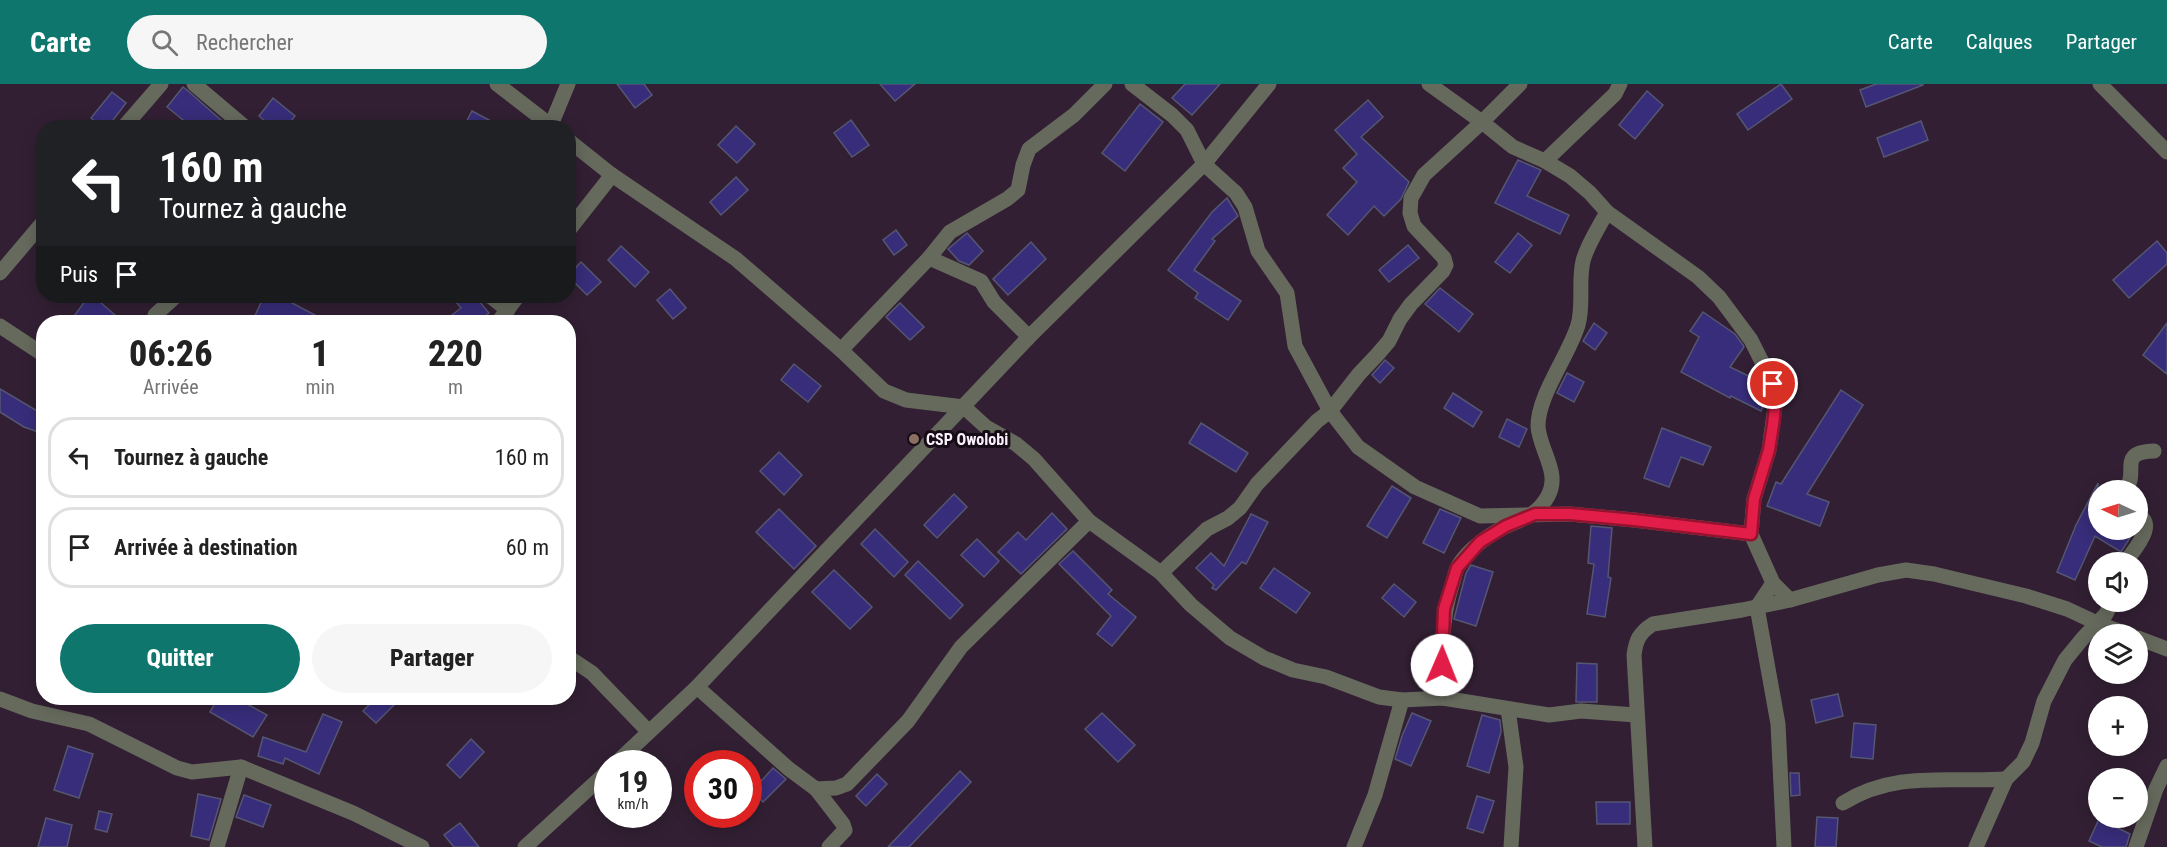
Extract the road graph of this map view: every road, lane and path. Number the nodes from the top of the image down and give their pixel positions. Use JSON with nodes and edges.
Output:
{"nodes":[{"id":1,"x":194,"y":84,"type":"edge"},
{"id":2,"x":497,"y":84,"type":"edge"},
{"id":3,"x":568,"y":84,"type":"edge"},
{"id":4,"x":1105,"y":84,"type":"edge"},
{"id":5,"x":1132,"y":84,"type":"edge"},
{"id":6,"x":1269,"y":84,"type":"edge"},
{"id":7,"x":1430,"y":84,"type":"edge"},
{"id":8,"x":1520,"y":84,"type":"edge"},
{"id":9,"x":1620,"y":84,"type":"edge"},
{"id":10,"x":2100,"y":84,"type":"edge"},
{"id":11,"x":151,"y":87,"type":"edge"},
{"id":12,"x":128,"y":120,"type":"edge"},
{"id":13,"x":237,"y":120,"type":"edge"},
{"id":14,"x":544,"y":120,"type":"edge"},
{"id":15,"x":554,"y":120,"type":"edge"},
{"id":16,"x":1482,"y":122,"type":"junction"},
{"id":17,"x":576,"y":146,"type":"edge"},
{"id":18,"x":2167,"y":152,"type":"edge"},
{"id":19,"x":1545,"y":161,"type":"junction"},
{"id":20,"x":1204,"y":164,"type":"junction"},
{"id":21,"x":612,"y":175,"type":"junction"},
{"id":22,"x":1607,"y":212,"type":"junction"},
{"id":23,"x":576,"y":221,"type":"edge"},
{"id":24,"x":36,"y":230,"type":"edge"},
{"id":25,"x":929,"y":258,"type":"junction"},
{"id":26,"x":0,"y":273,"type":"edge"},
{"id":27,"x":168,"y":303,"type":"edge"},
{"id":28,"x":499,"y":303,"type":"edge"},
{"id":29,"x":514,"y":303,"type":"edge"},
{"id":30,"x":508,"y":310,"type":"junction"},
{"id":31,"x":155,"y":315,"type":"dead end"},
{"id":32,"x":504,"y":315,"type":"edge"},
{"id":33,"x":0,"y":326,"type":"edge"},
{"id":34,"x":1029,"y":337,"type":"junction"},
{"id":35,"x":36,"y":350,"type":"edge"},
{"id":36,"x":841,"y":350,"type":"junction"},
{"id":37,"x":964,"y":407,"type":"junction"},
{"id":38,"x":1330,"y":411,"type":"junction"},
{"id":39,"x":2154,"y":451,"type":"dead end"},
{"id":40,"x":2130,"y":480,"type":"edge"},
{"id":41,"x":1535,"y":514,"type":"junction"},
{"id":42,"x":1089,"y":521,"type":"junction"},
{"id":43,"x":1751,"y":534,"type":"junction"},
{"id":44,"x":1161,"y":573,"type":"junction"},
{"id":45,"x":1773,"y":583,"type":"junction"},
{"id":46,"x":1790,"y":600,"type":"junction"},
{"id":47,"x":1757,"y":607,"type":"junction"},
{"id":48,"x":2107,"y":612,"type":"edge"},
{"id":49,"x":2097,"y":624,"type":"joint"},
{"id":50,"x":2088,"y":634,"type":"edge"},
{"id":51,"x":2148,"y":642,"type":"edge"},
{"id":52,"x":2167,"y":649,"type":"edge"},
{"id":53,"x":576,"y":662,"type":"edge"},
{"id":54,"x":698,"y":687,"type":"junction"},
{"id":55,"x":1443,"y":698,"type":"junction"},
{"id":56,"x":0,"y":699,"type":"edge"},
{"id":57,"x":1402,"y":700,"type":"junction"},
{"id":58,"x":1508,"y":709,"type":"junction"},
{"id":59,"x":1636,"y":715,"type":"junction"},
{"id":60,"x":648,"y":731,"type":"junction"},
{"id":61,"x":629,"y":750,"type":"edge"},
{"id":62,"x":2167,"y":766,"type":"edge"},
{"id":63,"x":241,"y":767,"type":"junction"},
{"id":64,"x":2006,"y":779,"type":"junction"},
{"id":65,"x":594,"y":784,"type":"edge"},
{"id":66,"x":816,"y":789,"type":"junction"},
{"id":67,"x":1843,"y":803,"type":"dead end"},
{"id":68,"x":217,"y":847,"type":"edge"},
{"id":69,"x":422,"y":847,"type":"edge"},
{"id":70,"x":525,"y":847,"type":"edge"},
{"id":71,"x":829,"y":847,"type":"edge"},
{"id":72,"x":1354,"y":847,"type":"edge"},
{"id":73,"x":1511,"y":847,"type":"edge"},
{"id":74,"x":1645,"y":847,"type":"edge"},
{"id":75,"x":1784,"y":847,"type":"edge"},
{"id":76,"x":1976,"y":847,"type":"edge"},
{"id":77,"x":2136,"y":847,"type":"edge"}],
"edges":[{"from":1,"to":13,"type":"street"},
{"from":2,"to":14,"type":"street"},
{"from":3,"to":15,"type":"street"},
{"from":4,"to":25,"type":"street"},
{"from":5,"to":20,"type":"street"},
{"from":6,"to":20,"type":"street"},
{"from":7,"to":16,"type":"street"},
{"from":8,"to":16,"type":"street"},
{"from":9,"to":19,"type":"street"},
{"from":10,"to":18,"type":"street"},
{"from":11,"to":12,"type":"street"},
{"from":16,"to":19,"type":"street"},
{"from":16,"to":38,"type":"street"},
{"from":17,"to":21,"type":"street"},
{"from":19,"to":22,"type":"street"},
{"from":20,"to":34,"type":"street"},
{"from":20,"to":38,"type":"street"},
{"from":21,"to":23,"type":"street"},
{"from":21,"to":36,"type":"street"},
{"from":22,"to":41,"type":"street"},
{"from":22,"to":43,"type":"street"},
{"from":24,"to":26,"type":"street"},
{"from":25,"to":34,"type":"street"},
{"from":25,"to":36,"type":"street"},
{"from":27,"to":31,"type":"street"},
{"from":28,"to":30,"type":"street"},
{"from":29,"to":30,"type":"street"},
{"from":30,"to":32,"type":"street"},
{"from":33,"to":35,"type":"street"},
{"from":34,"to":37,"type":"street"},
{"from":36,"to":37,"type":"street"},
{"from":37,"to":42,"type":"street"},
{"from":37,"to":54,"type":"street"},
{"from":38,"to":41,"type":"street"},
{"from":38,"to":44,"type":"street"},
{"from":39,"to":40,"type":"street"},
{"from":41,"to":43,"type":"street"},
{"from":41,"to":55,"type":"street"},
{"from":42,"to":44,"type":"street"},
{"from":42,"to":66,"type":"street"},
{"from":43,"to":45,"type":"street"},
{"from":44,"to":57,"type":"street"},
{"from":45,"to":46,"type":"street"},
{"from":45,"to":47,"type":"street"},
{"from":46,"to":47,"type":"street"},
{"from":46,"to":49,"type":"street"},
{"from":47,"to":59,"type":"street"},
{"from":47,"to":75,"type":"street"},
{"from":48,"to":49,"type":"street"},
{"from":50,"to":64,"type":"street"},
{"from":51,"to":52,"type":"street"},
{"from":53,"to":60,"type":"street"},
{"from":54,"to":60,"type":"street"},
{"from":54,"to":66,"type":"street"},
{"from":55,"to":57,"type":"street"},
{"from":55,"to":58,"type":"street"},
{"from":56,"to":63,"type":"street"},
{"from":57,"to":72,"type":"street"},
{"from":58,"to":59,"type":"street"},
{"from":58,"to":73,"type":"street"},
{"from":59,"to":74,"type":"street"},
{"from":60,"to":61,"type":"street"},
{"from":62,"to":77,"type":"street"},
{"from":63,"to":68,"type":"street"},
{"from":63,"to":69,"type":"street"},
{"from":64,"to":67,"type":"street"},
{"from":64,"to":76,"type":"street"},
{"from":65,"to":70,"type":"street"},
{"from":66,"to":71,"type":"street"}]}
